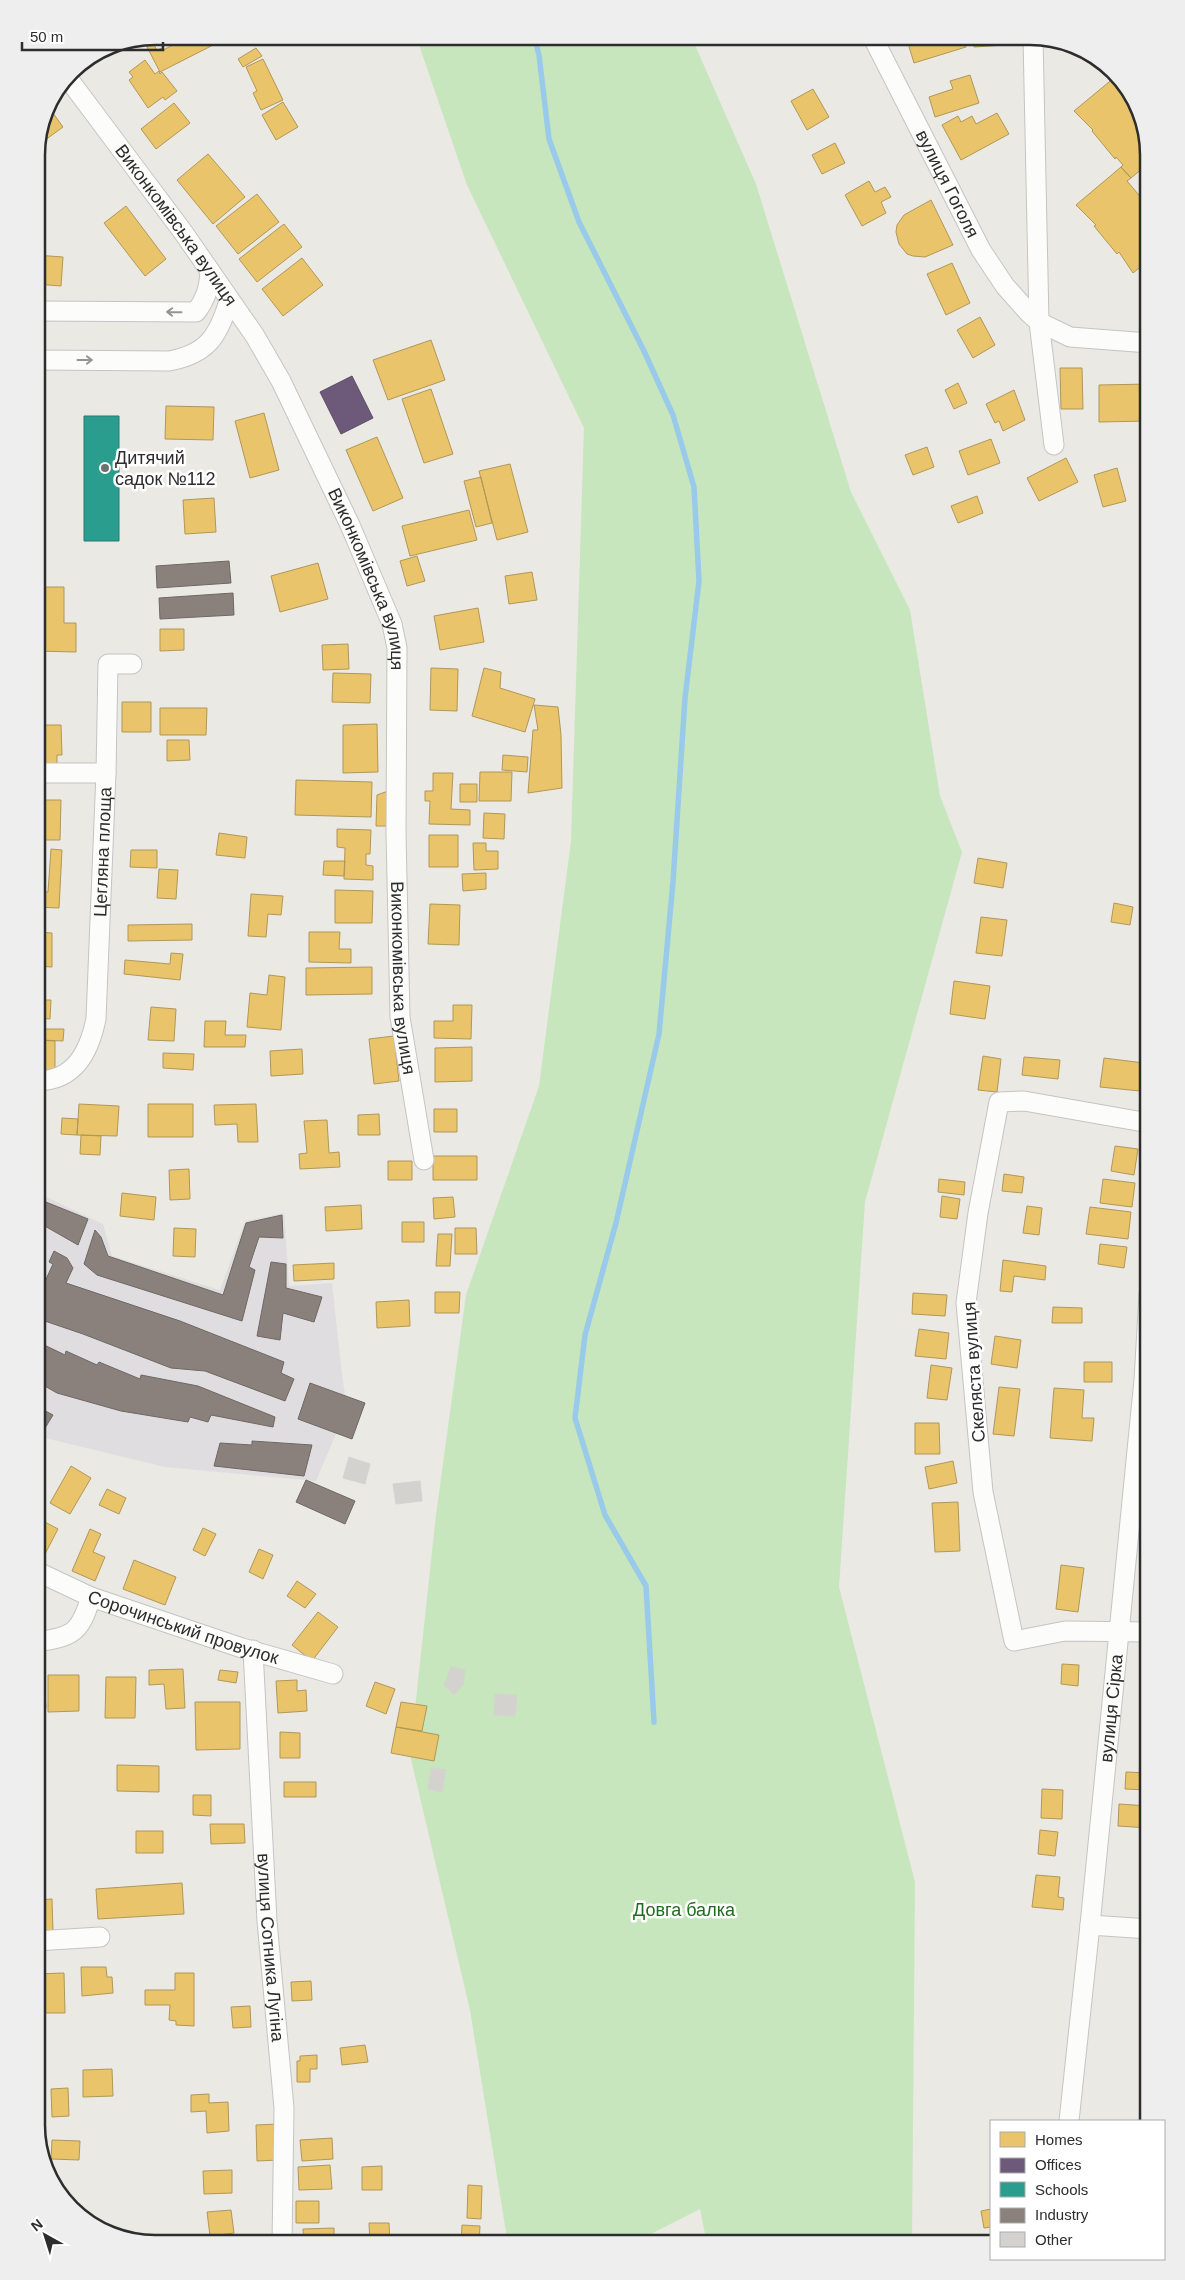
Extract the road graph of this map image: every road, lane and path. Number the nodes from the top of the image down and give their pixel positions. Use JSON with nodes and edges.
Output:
{"nodes":[{"id":1,"x":877,"y":45,"type":"edge"},
{"id":2,"x":1033,"y":45,"type":"edge"},
{"id":3,"x":71,"y":83,"type":"edge"},
{"id":4,"x":210,"y":272,"type":"junction"},
{"id":5,"x":229,"y":302,"type":"junction"},
{"id":6,"x":45,"y":311,"type":"edge"},
{"id":7,"x":196,"y":312,"type":"junction"},
{"id":8,"x":1039,"y":322,"type":"junction"},
{"id":9,"x":1140,"y":342,"type":"edge"},
{"id":10,"x":201,"y":350,"type":"junction"},
{"id":11,"x":45,"y":360,"type":"edge"},
{"id":12,"x":1054,"y":444,"type":"dead end"},
{"id":13,"x":132,"y":664,"type":"dead end"},
{"id":14,"x":45,"y":773,"type":"edge"},
{"id":15,"x":106,"y":773,"type":"junction"},
{"id":16,"x":45,"y":1081,"type":"edge"},
{"id":17,"x":1140,"y":1121,"type":"edge"},
{"id":18,"x":424,"y":1160,"type":"dead end"},
{"id":19,"x":1140,"y":1436,"type":"edge"},
{"id":20,"x":45,"y":1575,"type":"edge"},
{"id":21,"x":91,"y":1598,"type":"junction"},
{"id":22,"x":1140,"y":1632,"type":"edge"},
{"id":23,"x":1119,"y":1633,"type":"junction"},
{"id":24,"x":45,"y":1641,"type":"edge"},
{"id":25,"x":253,"y":1650,"type":"junction"},
{"id":26,"x":333,"y":1674,"type":"dead end"},
{"id":27,"x":1090,"y":1925,"type":"junction"},
{"id":28,"x":1140,"y":1928,"type":"edge"},
{"id":29,"x":100,"y":1937,"type":"dead end"},
{"id":30,"x":45,"y":1940,"type":"edge"},
{"id":31,"x":1068,"y":2120,"type":"edge"},
{"id":32,"x":282,"y":2235,"type":"edge"}],
"edges":[{"from":1,"to":8,"type":"street","name":"вулиця Гоголя"},
{"from":2,"to":8,"type":"street"},
{"from":3,"to":4,"type":"street","name":"Виконкомівська вулиця"},
{"from":4,"to":5,"type":"street","name":"Виконкомівська вулиця"},
{"from":4,"to":7,"type":"street"},
{"from":5,"to":10,"type":"street"},
{"from":5,"to":18,"type":"street","name":"Виконкомівська вулиця"},
{"from":7,"to":6,"type":"street","one_way":true},
{"from":7,"to":10,"type":"street"},
{"from":8,"to":9,"type":"street"},
{"from":8,"to":12,"type":"street"},
{"from":11,"to":10,"type":"street","one_way":true},
{"from":13,"to":15,"type":"street","name":"Цегляна площа"},
{"from":14,"to":15,"type":"street"},
{"from":15,"to":16,"type":"street","name":"Цегляна площа"},
{"from":17,"to":23,"type":"street","name":"Скеляста вулиця"},
{"from":19,"to":23,"type":"street","name":"вулиця Сірка"},
{"from":20,"to":21,"type":"street","name":"Сорочинський провулок"},
{"from":21,"to":24,"type":"street"},
{"from":21,"to":25,"type":"street","name":"Сорочинський провулок"},
{"from":22,"to":23,"type":"street"},
{"from":23,"to":27,"type":"street","name":"вулиця Сірка"},
{"from":25,"to":26,"type":"street","name":"Сорочинський провулок"},
{"from":25,"to":32,"type":"street","name":"вулиця Сотника Лугіна"},
{"from":27,"to":28,"type":"street"},
{"from":27,"to":31,"type":"street","name":"вулиця Сірка"},
{"from":29,"to":30,"type":"street"}]}
